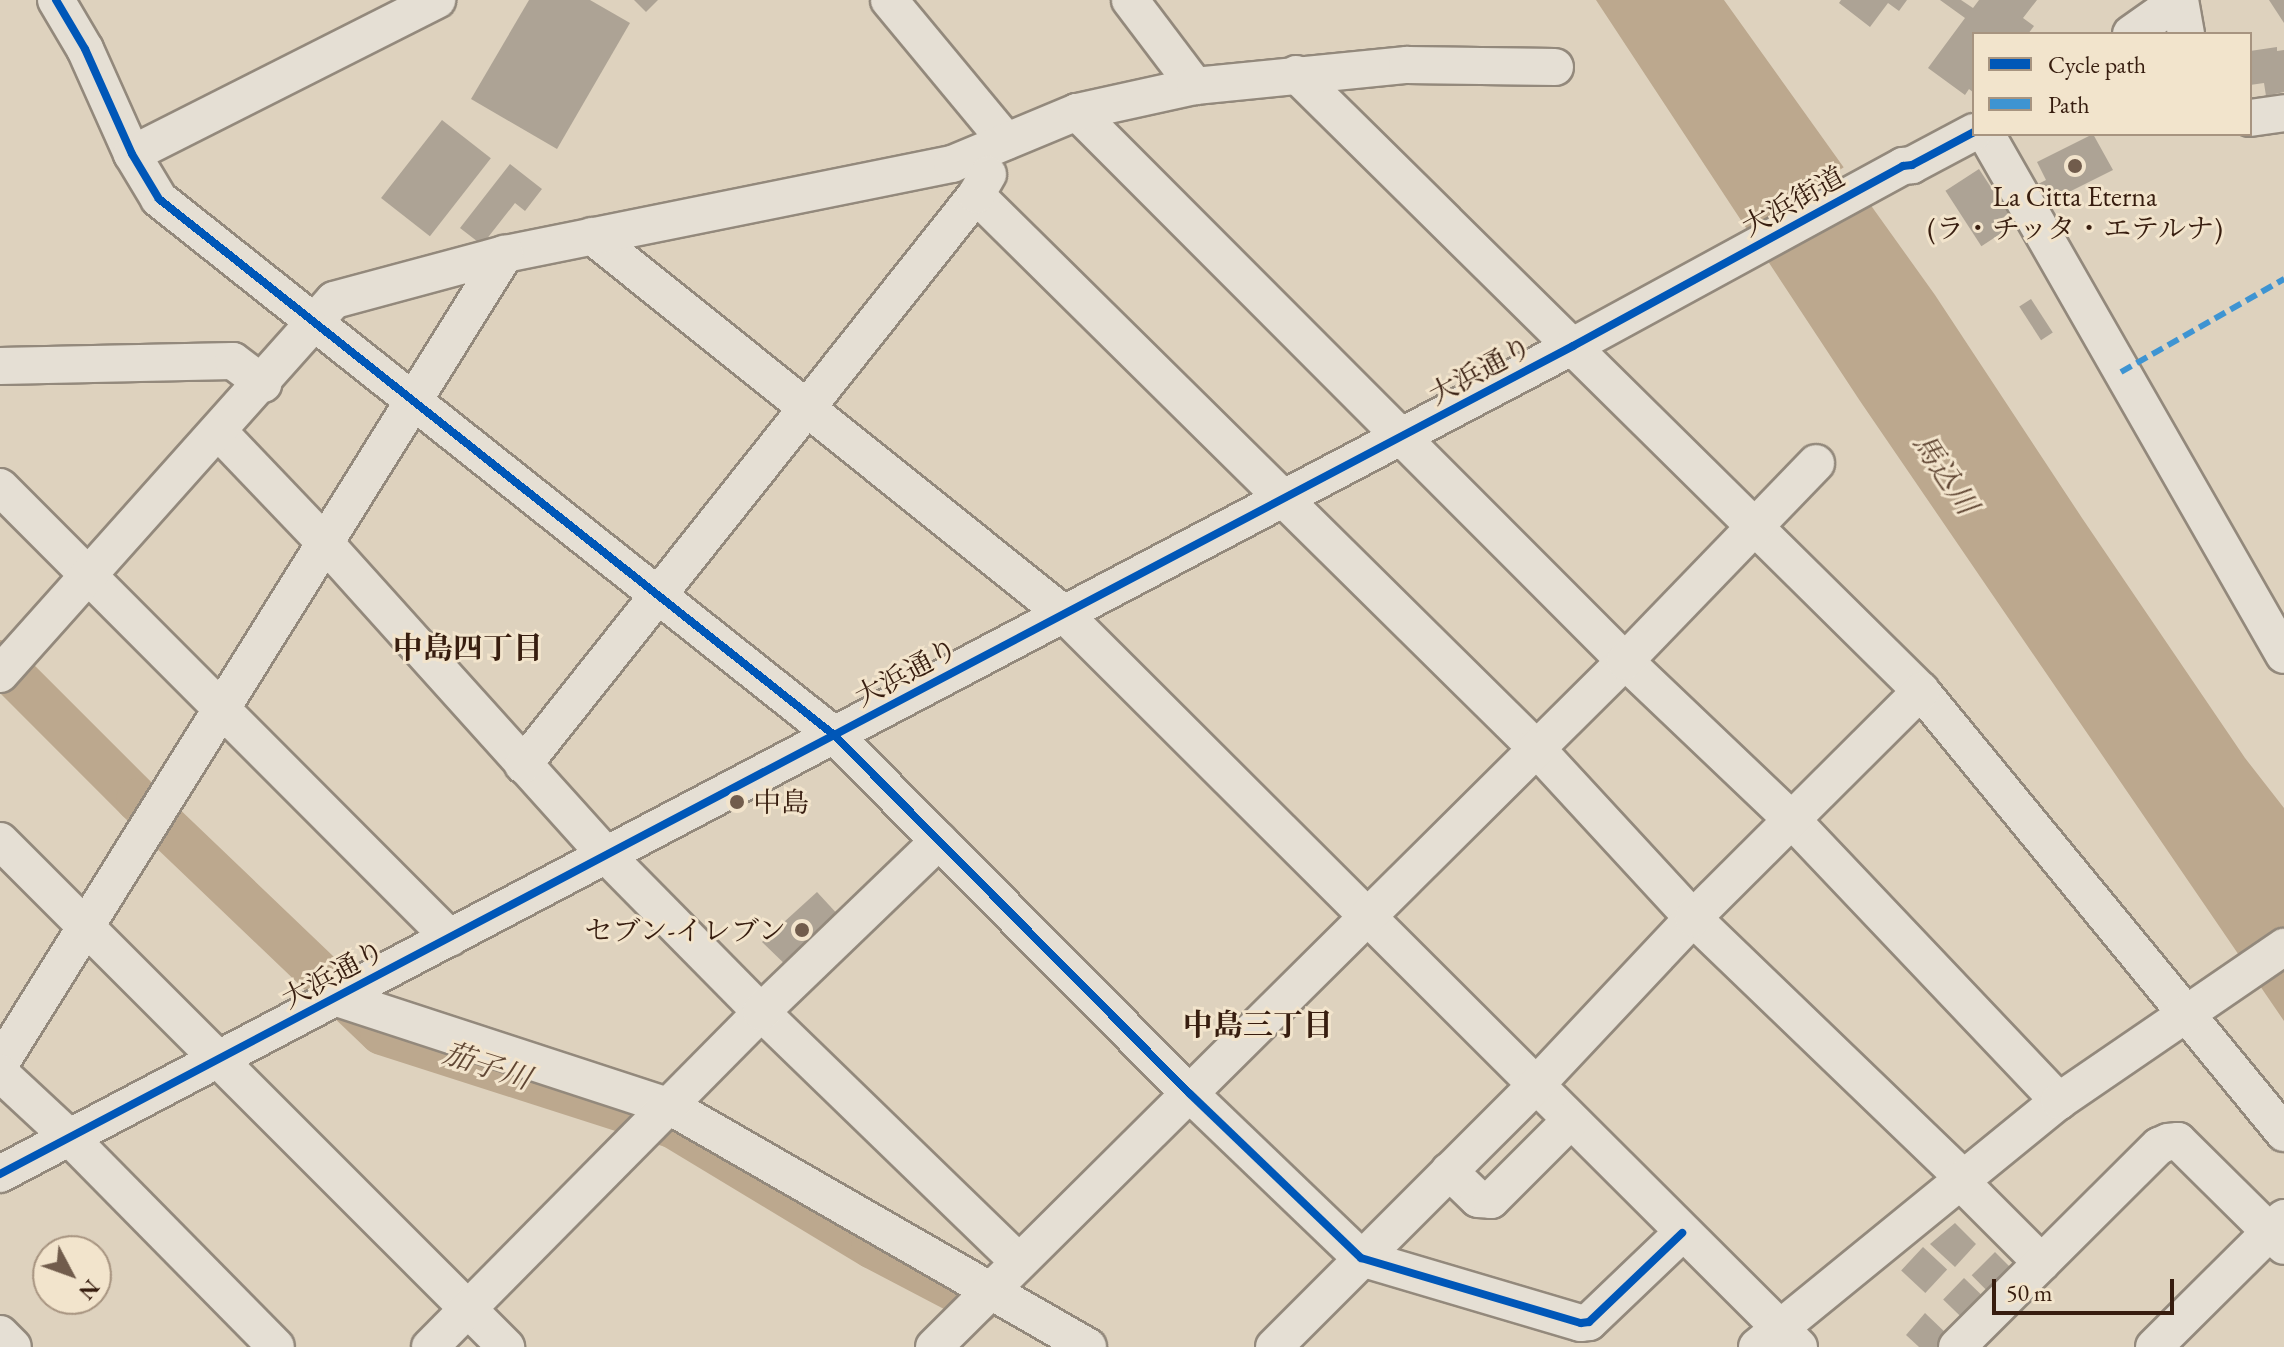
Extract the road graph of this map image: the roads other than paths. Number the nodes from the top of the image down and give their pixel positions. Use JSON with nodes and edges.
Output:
{"nodes":[{"id":1,"x":56,"y":0,"type":"edge"},
{"id":2,"x":437,"y":0,"type":"edge"},
{"id":3,"x":889,"y":0,"type":"edge"},
{"id":4,"x":1130,"y":0,"type":"edge"},
{"id":5,"x":2179,"y":0,"type":"edge"},
{"id":6,"x":2134,"y":32,"type":"edge"},
{"id":7,"x":2186,"y":32,"type":"edge"},
{"id":8,"x":1555,"y":67,"type":"dead end"},
{"id":9,"x":1296,"y":74,"type":"junction"},
{"id":10,"x":1195,"y":86,"type":"junction"},
{"id":11,"x":1077,"y":112,"type":"junction"},
{"id":12,"x":2284,"y":113,"type":"edge"},
{"id":13,"x":2252,"y":118,"type":"edge"},
{"id":14,"x":1972,"y":133,"type":"edge"},
{"id":15,"x":1987,"y":136,"type":"edge"},
{"id":16,"x":1006,"y":141,"type":"junction"},
{"id":17,"x":132,"y":154,"type":"junction"},
{"id":18,"x":976,"y":195,"type":"junction"},
{"id":19,"x":592,"y":236,"type":"junction"},
{"id":20,"x":505,"y":254,"type":"junction"},
{"id":21,"x":1705,"y":274,"type":"joint"},
{"id":22,"x":313,"y":325,"type":"junction"},
{"id":23,"x":1573,"y":346,"type":"junction"},
{"id":24,"x":0,"y":366,"type":"edge"},
{"id":25,"x":263,"y":384,"type":"junction"},
{"id":26,"x":411,"y":403,"type":"junction"},
{"id":27,"x":805,"y":410,"type":"junction"},
{"id":28,"x":219,"y":432,"type":"junction"},
{"id":29,"x":1402,"y":436,"type":"junction"},
{"id":30,"x":1816,"y":463,"type":"dead end"},
{"id":31,"x":0,"y":487,"type":"edge"},
{"id":32,"x":1283,"y":499,"type":"junction"},
{"id":33,"x":1756,"y":529,"type":"junction"},
{"id":34,"x":325,"y":543,"type":"junction"},
{"id":35,"x":89,"y":575,"type":"junction"},
{"id":36,"x":657,"y":595,"type":"junction"},
{"id":37,"x":1064,"y":614,"type":"junction"},
{"id":38,"x":2284,"y":655,"type":"edge"},
{"id":39,"x":1625,"y":661,"type":"junction"},
{"id":40,"x":0,"y":674,"type":"edge"},
{"id":41,"x":1921,"y":691,"type":"junction"},
{"id":42,"x":222,"y":708,"type":"junction"},
{"id":43,"x":834,"y":735,"type":"junction"},
{"id":44,"x":1535,"y":747,"type":"junction"},
{"id":45,"x":523,"y":765,"type":"junction"},
{"id":46,"x":1792,"y":820,"type":"junction"},
{"id":47,"x":0,"y":841,"type":"edge"},
{"id":48,"x":939,"y":841,"type":"junction"},
{"id":49,"x":606,"y":855,"type":"junction"},
{"id":50,"x":1366,"y":918,"type":"junction"},
{"id":51,"x":1693,"y":918,"type":"junction"},
{"id":52,"x":86,"y":928,"type":"junction"},
{"id":53,"x":450,"y":938,"type":"junction"},
{"id":54,"x":2284,"y":947,"type":"edge"},
{"id":55,"x":337,"y":998,"type":"junction"},
{"id":56,"x":2193,"y":1008,"type":"junction"},
{"id":57,"x":761,"y":1012,"type":"junction"},
{"id":58,"x":218,"y":1059,"type":"junction"},
{"id":59,"x":0,"y":1064,"type":"edge"},
{"id":60,"x":0,"y":1073,"type":"edge"},
{"id":61,"x":1536,"y":1085,"type":"junction"},
{"id":62,"x":1190,"y":1094,"type":"junction"},
{"id":63,"x":2059,"y":1101,"type":"junction"},
{"id":64,"x":0,"y":1102,"type":"edge"},
{"id":65,"x":671,"y":1107,"type":"junction"},
{"id":66,"x":1570,"y":1121,"type":"junction"},
{"id":67,"x":2284,"y":1133,"type":"edge"},
{"id":68,"x":60,"y":1144,"type":"junction"},
{"id":69,"x":1449,"y":1171,"type":"junction"},
{"id":70,"x":0,"y":1174,"type":"edge"},
{"id":71,"x":1960,"y":1179,"type":"junction"},
{"id":72,"x":2279,"y":1232,"type":"edge"},
{"id":73,"x":1682,"y":1233,"type":"junction"},
{"id":74,"x":1361,"y":1258,"type":"junction"},
{"id":75,"x":1019,"y":1262,"type":"junction"},
{"id":76,"x":2042,"y":1263,"type":"junction"},
{"id":77,"x":991,"y":1290,"type":"junction"},
{"id":78,"x":469,"y":1309,"type":"junction"},
{"id":79,"x":0,"y":1334,"type":"edge"},
{"id":80,"x":1779,"y":1341,"type":"edge"},
{"id":81,"x":13,"y":1347,"type":"edge"},
{"id":82,"x":276,"y":1347,"type":"edge"},
{"id":83,"x":430,"y":1347,"type":"edge"},
{"id":84,"x":506,"y":1347,"type":"edge"},
{"id":85,"x":934,"y":1347,"type":"edge"},
{"id":86,"x":1088,"y":1347,"type":"edge"},
{"id":87,"x":1274,"y":1347,"type":"edge"},
{"id":88,"x":1957,"y":1347,"type":"edge"},
{"id":89,"x":2154,"y":1347,"type":"edge"}],
"edges":[{"from":1,"to":17,"type":"street"},
{"from":2,"to":17,"type":"street"},
{"from":3,"to":16,"type":"street"},
{"from":4,"to":10,"type":"street"},
{"from":5,"to":6,"type":"street"},
{"from":5,"to":7,"type":"street"},
{"from":8,"to":9,"type":"street"},
{"from":9,"to":10,"type":"street"},
{"from":9,"to":23,"type":"street"},
{"from":10,"to":11,"type":"street"},
{"from":11,"to":16,"type":"street"},
{"from":11,"to":29,"type":"street"},
{"from":12,"to":13,"type":"street"},
{"from":14,"to":21,"type":"street","name":"大浜街道"},
{"from":15,"to":38,"type":"street"},
{"from":16,"to":18,"type":"street"},
{"from":16,"to":19,"type":"street"},
{"from":17,"to":22,"type":"street"},
{"from":18,"to":27,"type":"street"},
{"from":18,"to":32,"type":"street"},
{"from":19,"to":20,"type":"street"},
{"from":19,"to":27,"type":"street"},
{"from":20,"to":22,"type":"street"},
{"from":20,"to":26,"type":"street"},
{"from":21,"to":23,"type":"street","name":"大浜通り"},
{"from":22,"to":25,"type":"street"},
{"from":22,"to":26,"type":"street"},
{"from":23,"to":29,"type":"street","name":"大浜通り"},
{"from":23,"to":33,"type":"street"},
{"from":24,"to":25,"type":"street"},
{"from":25,"to":28,"type":"street"},
{"from":26,"to":34,"type":"street"},
{"from":26,"to":36,"type":"street"},
{"from":27,"to":36,"type":"street"},
{"from":27,"to":37,"type":"street"},
{"from":28,"to":34,"type":"street"},
{"from":28,"to":35,"type":"street"},
{"from":29,"to":32,"type":"street","name":"大浜通り"},
{"from":29,"to":39,"type":"street"},
{"from":30,"to":33,"type":"street"},
{"from":31,"to":35,"type":"street"},
{"from":32,"to":37,"type":"street","name":"大浜通り"},
{"from":32,"to":44,"type":"street"},
{"from":33,"to":39,"type":"street"},
{"from":33,"to":41,"type":"street"},
{"from":34,"to":42,"type":"street"},
{"from":34,"to":45,"type":"street"},
{"from":35,"to":40,"type":"street"},
{"from":35,"to":42,"type":"street"},
{"from":36,"to":43,"type":"street"},
{"from":36,"to":45,"type":"street"},
{"from":37,"to":43,"type":"street","name":"大浜通り"},
{"from":37,"to":50,"type":"street"},
{"from":39,"to":44,"type":"street"},
{"from":39,"to":46,"type":"street"},
{"from":41,"to":46,"type":"street"},
{"from":41,"to":56,"type":"street"},
{"from":42,"to":52,"type":"street"},
{"from":42,"to":53,"type":"street"},
{"from":43,"to":48,"type":"street"},
{"from":43,"to":49,"type":"street","name":"大浜通り"},
{"from":44,"to":50,"type":"street"},
{"from":44,"to":51,"type":"street"},
{"from":45,"to":49,"type":"street"},
{"from":46,"to":51,"type":"street"},
{"from":46,"to":63,"type":"street"},
{"from":47,"to":52,"type":"street"},
{"from":48,"to":57,"type":"street"},
{"from":48,"to":62,"type":"street"},
{"from":49,"to":53,"type":"street","name":"大浜通り"},
{"from":49,"to":57,"type":"street"},
{"from":50,"to":61,"type":"street"},
{"from":50,"to":62,"type":"street"},
{"from":51,"to":61,"type":"street"},
{"from":51,"to":71,"type":"street"},
{"from":52,"to":58,"type":"street"},
{"from":52,"to":59,"type":"street"},
{"from":53,"to":55,"type":"street","name":"大浜通り"},
{"from":54,"to":56,"type":"street"},
{"from":55,"to":58,"type":"street","name":"大浜通り"},
{"from":55,"to":65,"type":"street"},
{"from":56,"to":63,"type":"street"},
{"from":56,"to":67,"type":"street"},
{"from":57,"to":65,"type":"street"},
{"from":57,"to":75,"type":"street"},
{"from":58,"to":68,"type":"street","name":"大浜通り"},
{"from":58,"to":78,"type":"street"},
{"from":60,"to":68,"type":"street"},
{"from":61,"to":66,"type":"street"},
{"from":61,"to":69,"type":"street"},
{"from":62,"to":74,"type":"street"},
{"from":62,"to":75,"type":"street"},
{"from":63,"to":71,"type":"street"},
{"from":64,"to":68,"type":"street"},
{"from":65,"to":77,"type":"street"},
{"from":65,"to":78,"type":"street"},
{"from":66,"to":69,"type":"street"},
{"from":66,"to":73,"type":"street"},
{"from":68,"to":70,"type":"street","name":"大浜通り"},
{"from":68,"to":82,"type":"street"},
{"from":69,"to":74,"type":"street"},
{"from":71,"to":76,"type":"street"},
{"from":71,"to":80,"type":"street"},
{"from":72,"to":76,"type":"street"},
{"from":72,"to":89,"type":"street"},
{"from":73,"to":74,"type":"street"},
{"from":73,"to":80,"type":"street"},
{"from":74,"to":87,"type":"street"},
{"from":75,"to":77,"type":"street"},
{"from":76,"to":88,"type":"street"},
{"from":77,"to":85,"type":"street"},
{"from":77,"to":86,"type":"street"},
{"from":78,"to":83,"type":"street"},
{"from":78,"to":84,"type":"street"},
{"from":79,"to":81,"type":"street"}]}
